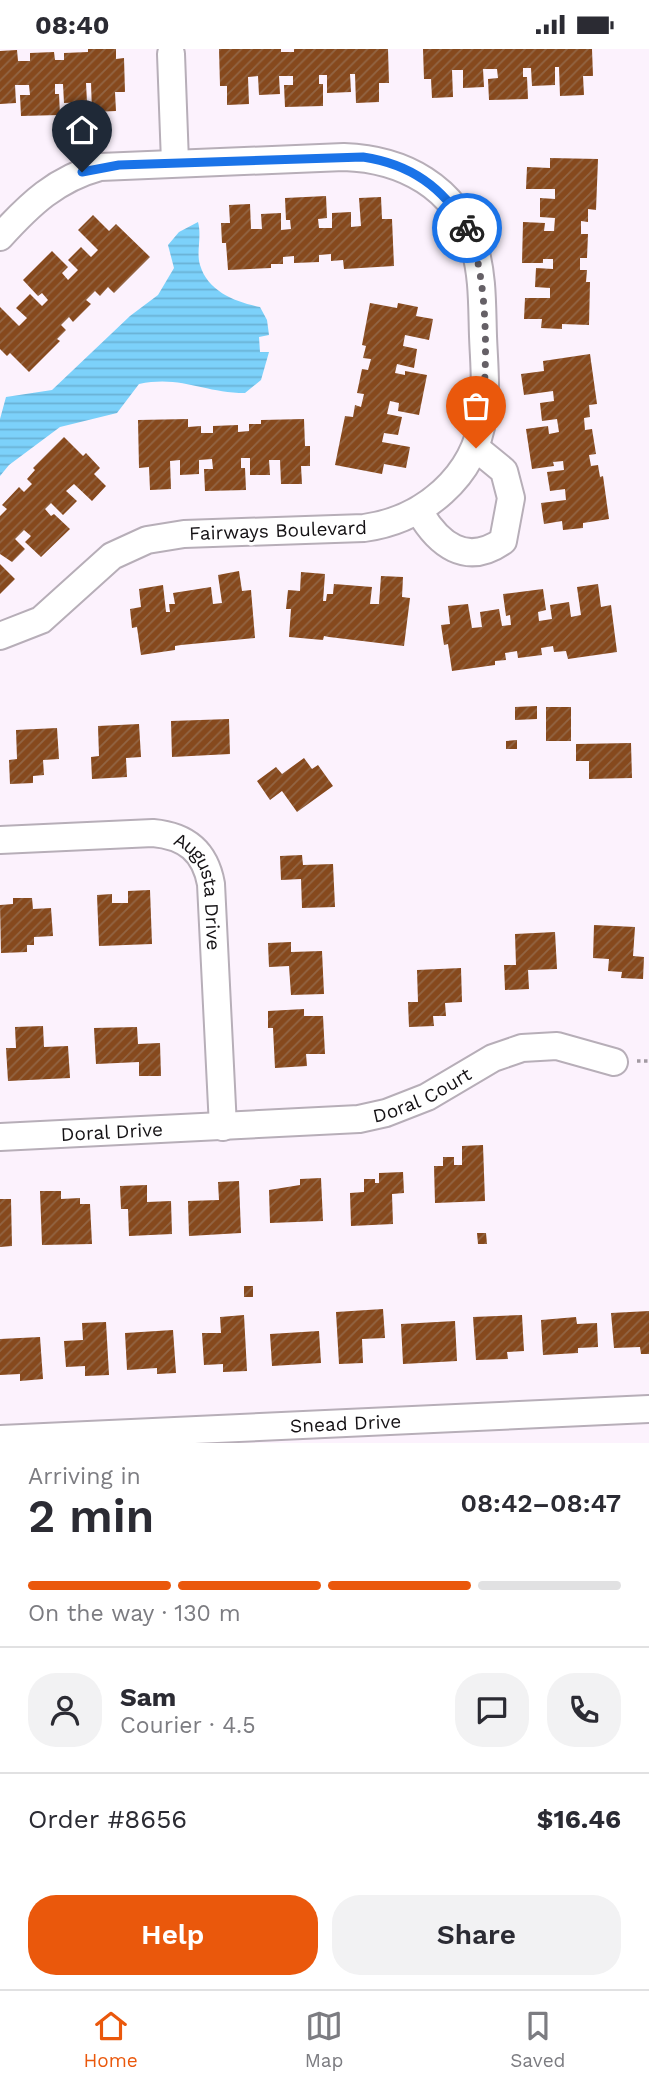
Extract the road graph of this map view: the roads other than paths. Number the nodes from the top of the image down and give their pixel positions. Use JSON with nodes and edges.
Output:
{"nodes":[{"id":1,"x":171,"y":51,"type":"edge"},
{"id":2,"x":175,"y":162,"type":"junction"},
{"id":3,"x":0,"y":237,"type":"edge"},
{"id":4,"x":476,"y":448,"type":"junction"},
{"id":5,"x":419,"y":511,"type":"junction"},
{"id":6,"x":0,"y":636,"type":"edge"},
{"id":7,"x":0,"y":840,"type":"edge"},
{"id":8,"x":614,"y":1062,"type":"dead end"},
{"id":9,"x":223,"y":1127,"type":"junction"},
{"id":10,"x":0,"y":1137,"type":"edge"},
{"id":11,"x":649,"y":1409,"type":"edge"},
{"id":12,"x":0,"y":1439,"type":"edge"}],
"edges":[{"from":1,"to":2,"type":"street"},
{"from":2,"to":3,"type":"street","name":"Fairways Boulevard"},
{"from":2,"to":4,"type":"street","name":"Fairways Boulevard"},
{"from":4,"to":5,"type":"street","name":"Fairways Boulevard"},
{"from":4,"to":5,"type":"street"},
{"from":5,"to":6,"type":"street","name":"Fairways Boulevard"},
{"from":7,"to":9,"type":"street","name":"Augusta Drive"},
{"from":8,"to":9,"type":"street","name":"Doral Court"},
{"from":9,"to":10,"type":"street","name":"Doral Drive"},
{"from":11,"to":12,"type":"street","name":"Snead Drive"}]}
